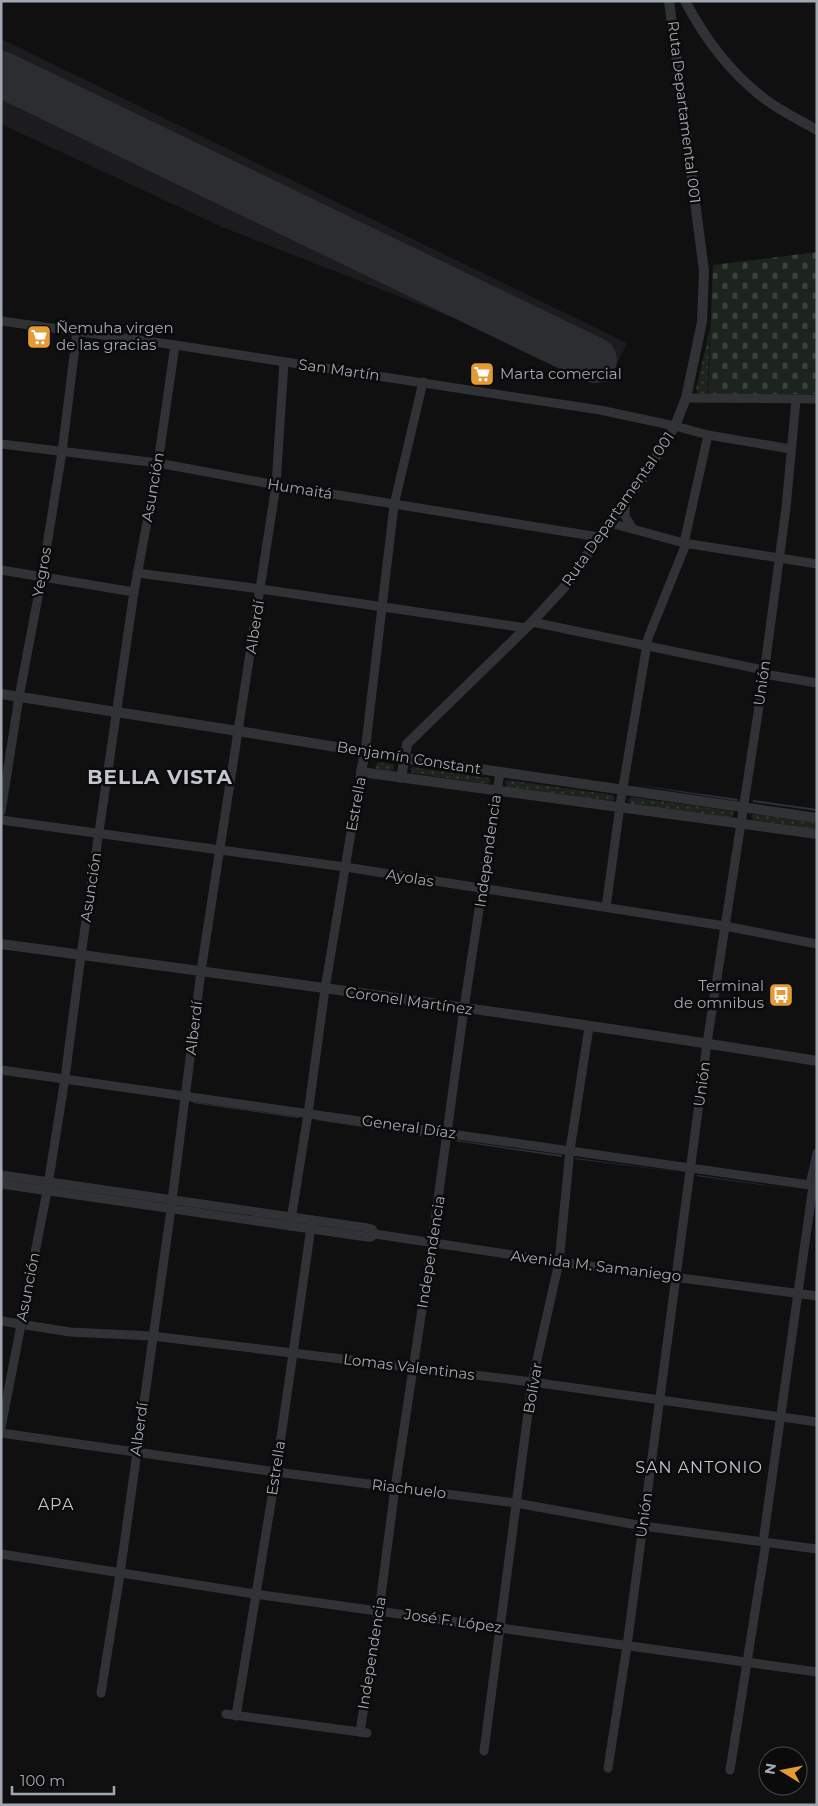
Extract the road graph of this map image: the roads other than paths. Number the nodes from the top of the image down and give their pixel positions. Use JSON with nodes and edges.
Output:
{"nodes":[{"id":1,"x":670,"y":1,"type":"edge"},
{"id":2,"x":685,"y":2,"type":"edge"},
{"id":3,"x":671,"y":13,"type":"junction"},
{"id":4,"x":817,"y":130,"type":"edge"},
{"id":5,"x":1,"y":321,"type":"edge"},
{"id":6,"x":77,"y":332,"type":"junction"},
{"id":7,"x":176,"y":345,"type":"junction"},
{"id":8,"x":284,"y":362,"type":"junction"},
{"id":9,"x":424,"y":382,"type":"junction"},
{"id":10,"x":686,"y":398,"type":"junction"},
{"id":11,"x":817,"y":399,"type":"edge"},
{"id":12,"x":796,"y":400,"type":"junction"},
{"id":13,"x":675,"y":426,"type":"junction"},
{"id":14,"x":708,"y":435,"type":"junction"},
{"id":15,"x":1,"y":444,"type":"edge"},
{"id":16,"x":791,"y":450,"type":"junction"},
{"id":17,"x":62,"y":452,"type":"junction"},
{"id":18,"x":158,"y":463,"type":"junction"},
{"id":19,"x":276,"y":486,"type":"junction"},
{"id":20,"x":625,"y":501,"type":"junction"},
{"id":21,"x":394,"y":505,"type":"junction"},
{"id":22,"x":610,"y":523,"type":"junction"},
{"id":23,"x":633,"y":529,"type":"junction"},
{"id":24,"x":599,"y":537,"type":"junction"},
{"id":25,"x":685,"y":544,"type":"junction"},
{"id":26,"x":779,"y":558,"type":"junction"},
{"id":27,"x":817,"y":564,"type":"edge"},
{"id":28,"x":1,"y":570,"type":"edge"},
{"id":29,"x":137,"y":573,"type":"junction"},
{"id":30,"x":42,"y":576,"type":"junction"},
{"id":31,"x":261,"y":589,"type":"junction"},
{"id":32,"x":134,"y":592,"type":"junction"},
{"id":33,"x":381,"y":606,"type":"junction"},
{"id":34,"x":529,"y":625,"type":"junction"},
{"id":35,"x":646,"y":647,"type":"junction"},
{"id":36,"x":764,"y":672,"type":"junction"},
{"id":37,"x":817,"y":683,"type":"edge"},
{"id":38,"x":1,"y":694,"type":"edge"},
{"id":39,"x":19,"y":697,"type":"junction"},
{"id":40,"x":116,"y":711,"type":"junction"},
{"id":41,"x":238,"y":731,"type":"junction"},
{"id":42,"x":365,"y":752,"type":"junction"},
{"id":43,"x":404,"y":758,"type":"junction"},
{"id":44,"x":361,"y":772,"type":"junction"},
{"id":45,"x":500,"y":772,"type":"junction"},
{"id":46,"x":401,"y":778,"type":"junction"},
{"id":47,"x":497,"y":790,"type":"junction"},
{"id":48,"x":623,"y":790,"type":"junction"},
{"id":49,"x":744,"y":803,"type":"junction"},
{"id":50,"x":620,"y":807,"type":"junction"},
{"id":51,"x":1,"y":812,"type":"edge"},
{"id":52,"x":817,"y":818,"type":"edge"},
{"id":53,"x":1,"y":820,"type":"edge"},
{"id":54,"x":741,"y":823,"type":"junction"},
{"id":55,"x":99,"y":833,"type":"junction"},
{"id":56,"x":817,"y":834,"type":"edge"},
{"id":57,"x":220,"y":850,"type":"junction"},
{"id":58,"x":345,"y":867,"type":"junction"},
{"id":59,"x":483,"y":889,"type":"junction"},
{"id":60,"x":606,"y":907,"type":"junction"},
{"id":61,"x":726,"y":926,"type":"junction"},
{"id":62,"x":1,"y":944,"type":"edge"},
{"id":63,"x":817,"y":944,"type":"edge"},
{"id":64,"x":81,"y":955,"type":"junction"},
{"id":65,"x":201,"y":971,"type":"junction"},
{"id":66,"x":326,"y":989,"type":"junction"},
{"id":67,"x":464,"y":1008,"type":"junction"},
{"id":68,"x":589,"y":1027,"type":"junction"},
{"id":69,"x":708,"y":1043,"type":"junction"},
{"id":70,"x":817,"y":1061,"type":"edge"},
{"id":71,"x":1,"y":1070,"type":"edge"},
{"id":72,"x":65,"y":1078,"type":"junction"},
{"id":73,"x":185,"y":1096,"type":"junction"},
{"id":74,"x":308,"y":1117,"type":"junction"},
{"id":75,"x":448,"y":1137,"type":"junction"},
{"id":76,"x":817,"y":1153,"type":"edge"},
{"id":77,"x":570,"y":1155,"type":"junction"},
{"id":78,"x":690,"y":1172,"type":"junction"},
{"id":79,"x":1,"y":1175,"type":"edge"},
{"id":80,"x":1,"y":1184,"type":"edge"},
{"id":81,"x":48,"y":1186,"type":"junction"},
{"id":82,"x":813,"y":1188,"type":"edge"},
{"id":83,"x":171,"y":1204,"type":"junction"},
{"id":84,"x":291,"y":1222,"type":"junction"},
{"id":85,"x":311,"y":1224,"type":"junction"},
{"id":86,"x":432,"y":1243,"type":"junction"},
{"id":87,"x":559,"y":1262,"type":"junction"},
{"id":88,"x":676,"y":1276,"type":"junction"},
{"id":89,"x":799,"y":1294,"type":"junction"},
{"id":90,"x":817,"y":1296,"type":"edge"},
{"id":91,"x":1,"y":1320,"type":"edge"},
{"id":92,"x":21,"y":1324,"type":"junction"},
{"id":93,"x":152,"y":1336,"type":"junction"},
{"id":94,"x":293,"y":1352,"type":"junction"},
{"id":95,"x":413,"y":1367,"type":"junction"},
{"id":96,"x":532,"y":1382,"type":"junction"},
{"id":97,"x":660,"y":1399,"type":"junction"},
{"id":98,"x":782,"y":1416,"type":"junction"},
{"id":99,"x":817,"y":1422,"type":"edge"},
{"id":100,"x":1,"y":1428,"type":"edge"},
{"id":101,"x":1,"y":1433,"type":"edge"},
{"id":102,"x":136,"y":1451,"type":"junction"},
{"id":103,"x":276,"y":1472,"type":"junction"},
{"id":104,"x":395,"y":1488,"type":"junction"},
{"id":105,"x":516,"y":1503,"type":"junction"},
{"id":106,"x":643,"y":1526,"type":"junction"},
{"id":107,"x":764,"y":1542,"type":"junction"},
{"id":108,"x":817,"y":1550,"type":"edge"},
{"id":109,"x":1,"y":1554,"type":"edge"},
{"id":110,"x":120,"y":1574,"type":"junction"},
{"id":111,"x":255,"y":1594,"type":"junction"},
{"id":112,"x":380,"y":1611,"type":"junction"},
{"id":113,"x":501,"y":1628,"type":"junction"},
{"id":114,"x":627,"y":1646,"type":"junction"},
{"id":115,"x":746,"y":1662,"type":"junction"},
{"id":116,"x":817,"y":1672,"type":"edge"},
{"id":117,"x":101,"y":1694,"type":"dead end"},
{"id":118,"x":226,"y":1714,"type":"dead end"},
{"id":119,"x":236,"y":1716,"type":"junction"},
{"id":120,"x":484,"y":1751,"type":"dead end"},
{"id":121,"x":608,"y":1768,"type":"dead end"},
{"id":122,"x":730,"y":1770,"type":"dead end"}],
"edges":[{"from":1,"to":3,"type":"street","name":"Ruta Departamental 001"},
{"from":2,"to":3,"type":"street"},
{"from":2,"to":4,"type":"street","name":"Ruta Departamental 001"},
{"from":3,"to":10,"type":"street","name":"Ruta Departamental 001"},
{"from":5,"to":6,"type":"street","name":"San Martín"},
{"from":6,"to":7,"type":"street","name":"San Martín"},
{"from":6,"to":17,"type":"street","name":"Yegros"},
{"from":7,"to":8,"type":"street","name":"San Martín"},
{"from":7,"to":18,"type":"street","name":"Asunción"},
{"from":8,"to":9,"type":"street","name":"San Martín"},
{"from":8,"to":19,"type":"street","name":"Alberdí"},
{"from":9,"to":13,"type":"street","name":"San Martín"},
{"from":9,"to":21,"type":"street","name":"Estrella"},
{"from":10,"to":12,"type":"street"},
{"from":10,"to":13,"type":"street","name":"Ruta Departamental 001"},
{"from":11,"to":12,"type":"street"},
{"from":12,"to":16,"type":"street","name":"Unión"},
{"from":13,"to":14,"type":"street","name":"San Martín"},
{"from":13,"to":20,"type":"street","name":"Ruta Departamental 001"},
{"from":14,"to":16,"type":"street","name":"San Martín"},
{"from":14,"to":25,"type":"street"},
{"from":15,"to":17,"type":"street","name":"Humaitá"},
{"from":16,"to":26,"type":"street","name":"Unión"},
{"from":17,"to":18,"type":"street","name":"Humaitá"},
{"from":17,"to":30,"type":"street","name":"Yegros"},
{"from":18,"to":19,"type":"street","name":"Humaitá"},
{"from":18,"to":29,"type":"street","name":"Asunción"},
{"from":19,"to":21,"type":"street","name":"Humaitá"},
{"from":19,"to":31,"type":"street","name":"Alberdí"},
{"from":20,"to":22,"type":"street","name":"Ruta Departamental 001"},
{"from":20,"to":23,"type":"street"},
{"from":21,"to":24,"type":"street","name":"Humaitá"},
{"from":21,"to":33,"type":"street","name":"Estrella"},
{"from":22,"to":23,"type":"street"},
{"from":22,"to":24,"type":"street","name":"Ruta Departamental 001"},
{"from":23,"to":25,"type":"street"},
{"from":24,"to":34,"type":"street","name":"Ruta Departamental 001"},
{"from":25,"to":26,"type":"street"},
{"from":25,"to":35,"type":"street"},
{"from":26,"to":27,"type":"street"},
{"from":26,"to":36,"type":"street","name":"Unión"},
{"from":28,"to":30,"type":"street"},
{"from":29,"to":31,"type":"street"},
{"from":29,"to":32,"type":"street","name":"Asunción"},
{"from":30,"to":32,"type":"street"},
{"from":30,"to":39,"type":"street","name":"Yegros"},
{"from":31,"to":33,"type":"street"},
{"from":31,"to":41,"type":"street","name":"Alberdí"},
{"from":32,"to":40,"type":"street","name":"Asunción"},
{"from":33,"to":34,"type":"street"},
{"from":33,"to":42,"type":"street","name":"Estrella"},
{"from":34,"to":35,"type":"street"},
{"from":34,"to":43,"type":"street","name":"Ruta Departamental 001"},
{"from":35,"to":36,"type":"street"},
{"from":35,"to":48,"type":"street"},
{"from":36,"to":37,"type":"street"},
{"from":36,"to":49,"type":"street","name":"Unión"},
{"from":38,"to":39,"type":"street","name":"Benjamín Constant"},
{"from":39,"to":40,"type":"street","name":"Benjamín Constant"},
{"from":39,"to":51,"type":"street","name":"Yegros"},
{"from":40,"to":41,"type":"street","name":"Benjamín Constant"},
{"from":40,"to":55,"type":"street","name":"Asunción"},
{"from":41,"to":42,"type":"street","name":"Benjamín Constant"},
{"from":41,"to":57,"type":"street","name":"Alberdí"},
{"from":42,"to":43,"type":"street","name":"Benjamín Constant"},
{"from":42,"to":44,"type":"street","name":"Estrella"},
{"from":43,"to":45,"type":"street","name":"Benjamín Constant"},
{"from":43,"to":46,"type":"street","name":"Ruta Departamental 001"},
{"from":44,"to":46,"type":"street","name":"Benjamín Constant"},
{"from":44,"to":58,"type":"street","name":"Estrella"},
{"from":45,"to":47,"type":"street","name":"Independencia"},
{"from":45,"to":48,"type":"street","name":"Benjamín Constant"},
{"from":46,"to":47,"type":"street","name":"Benjamín Constant"},
{"from":47,"to":50,"type":"street","name":"Benjamín Constant"},
{"from":47,"to":59,"type":"street","name":"Independencia"},
{"from":48,"to":49,"type":"street","name":"Benjamín Constant"},
{"from":48,"to":50,"type":"street"},
{"from":49,"to":52,"type":"street","name":"Benjamín Constant"},
{"from":49,"to":54,"type":"street","name":"Unión"},
{"from":50,"to":54,"type":"street","name":"Benjamín Constant"},
{"from":50,"to":60,"type":"street"},
{"from":53,"to":55,"type":"street","name":"Ayolas"},
{"from":54,"to":56,"type":"street","name":"Benjamín Constant"},
{"from":54,"to":61,"type":"street","name":"Unión"},
{"from":55,"to":57,"type":"street","name":"Ayolas"},
{"from":55,"to":64,"type":"street","name":"Asunción"},
{"from":57,"to":58,"type":"street","name":"Ayolas"},
{"from":57,"to":65,"type":"street","name":"Alberdí"},
{"from":58,"to":59,"type":"street","name":"Ayolas"},
{"from":58,"to":66,"type":"street","name":"Estrella"},
{"from":59,"to":60,"type":"street","name":"Ayolas"},
{"from":59,"to":67,"type":"street","name":"Independencia"},
{"from":60,"to":61,"type":"street","name":"Ayolas"},
{"from":61,"to":63,"type":"street","name":"Ayolas"},
{"from":61,"to":69,"type":"street","name":"Unión"},
{"from":62,"to":64,"type":"street","name":"Coronel Martínez"},
{"from":64,"to":65,"type":"street","name":"Coronel Martínez"},
{"from":64,"to":72,"type":"street","name":"Asunción"},
{"from":65,"to":66,"type":"street","name":"Coronel Martínez"},
{"from":65,"to":73,"type":"street","name":"Alberdí"},
{"from":66,"to":67,"type":"street","name":"Coronel Martínez"},
{"from":66,"to":74,"type":"street","name":"Estrella"},
{"from":67,"to":68,"type":"street","name":"Coronel Martínez"},
{"from":67,"to":75,"type":"street","name":"Independencia"},
{"from":68,"to":69,"type":"street","name":"Coronel Martínez"},
{"from":68,"to":77,"type":"street","name":"Bolívar"},
{"from":69,"to":70,"type":"street","name":"Coronel Martínez"},
{"from":69,"to":78,"type":"street","name":"Unión"},
{"from":71,"to":72,"type":"street","name":"General Díaz"},
{"from":72,"to":73,"type":"street","name":"General Díaz"},
{"from":72,"to":81,"type":"street","name":"Asunción"},
{"from":73,"to":74,"type":"street","name":"General Díaz"},
{"from":73,"to":83,"type":"street","name":"Alberdí"},
{"from":74,"to":75,"type":"street","name":"General Díaz"},
{"from":74,"to":84,"type":"street","name":"Estrella"},
{"from":75,"to":77,"type":"street","name":"General Díaz"},
{"from":75,"to":86,"type":"street","name":"Independencia"},
{"from":76,"to":82,"type":"street"},
{"from":77,"to":78,"type":"street","name":"General Díaz"},
{"from":77,"to":87,"type":"street","name":"Bolívar"},
{"from":78,"to":82,"type":"street","name":"General Díaz"},
{"from":78,"to":88,"type":"street","name":"Unión"},
{"from":79,"to":81,"type":"street","name":"Avenida M. Samaniego"},
{"from":80,"to":81,"type":"street","name":"Avenida M. Samaniego"},
{"from":81,"to":83,"type":"street","name":"Avenida M. Samaniego"},
{"from":81,"to":92,"type":"street","name":"Asunción"},
{"from":82,"to":89,"type":"street"},
{"from":83,"to":84,"type":"street","name":"Avenida M. Samaniego"},
{"from":83,"to":93,"type":"street","name":"Alberdí"},
{"from":84,"to":85,"type":"street","name":"Avenida M. Samaniego"},
{"from":85,"to":86,"type":"street","name":"Avenida M. Samaniego"},
{"from":85,"to":94,"type":"street","name":"Estrella"},
{"from":86,"to":87,"type":"street","name":"Avenida M. Samaniego"},
{"from":86,"to":95,"type":"street","name":"Independencia"},
{"from":87,"to":88,"type":"street","name":"Avenida M. Samaniego"},
{"from":87,"to":96,"type":"street","name":"Bolívar"},
{"from":88,"to":89,"type":"street","name":"Avenida M. Samaniego"},
{"from":88,"to":97,"type":"street","name":"Unión"},
{"from":89,"to":90,"type":"street","name":"Avenida M. Samaniego"},
{"from":89,"to":98,"type":"street"},
{"from":91,"to":92,"type":"street","name":"Lomas Valentinas"},
{"from":92,"to":93,"type":"street","name":"Lomas Valentinas"},
{"from":92,"to":100,"type":"street","name":"Asunción"},
{"from":93,"to":94,"type":"street","name":"Lomas Valentinas"},
{"from":93,"to":102,"type":"street","name":"Alberdí"},
{"from":94,"to":95,"type":"street","name":"Lomas Valentinas"},
{"from":94,"to":103,"type":"street","name":"Estrella"},
{"from":95,"to":96,"type":"street","name":"Lomas Valentinas"},
{"from":95,"to":104,"type":"street","name":"Independencia"},
{"from":96,"to":97,"type":"street","name":"Lomas Valentinas"},
{"from":96,"to":105,"type":"street","name":"Bolívar"},
{"from":97,"to":98,"type":"street","name":"Lomas Valentinas"},
{"from":97,"to":106,"type":"street","name":"Unión"},
{"from":98,"to":99,"type":"street","name":"Lomas Valentinas"},
{"from":98,"to":107,"type":"street"},
{"from":101,"to":102,"type":"street","name":"Riachuelo"},
{"from":102,"to":103,"type":"street","name":"Riachuelo"},
{"from":102,"to":110,"type":"street","name":"Alberdí"},
{"from":103,"to":104,"type":"street","name":"Riachuelo"},
{"from":103,"to":111,"type":"street","name":"Estrella"},
{"from":104,"to":105,"type":"street","name":"Riachuelo"},
{"from":104,"to":112,"type":"street","name":"Independencia"},
{"from":105,"to":106,"type":"street","name":"Riachuelo"},
{"from":105,"to":113,"type":"street","name":"Bolívar"},
{"from":106,"to":107,"type":"street","name":"Riachuelo"},
{"from":106,"to":114,"type":"street","name":"Unión"},
{"from":107,"to":108,"type":"street","name":"Riachuelo"},
{"from":107,"to":115,"type":"street"},
{"from":109,"to":110,"type":"street","name":"José F. López"},
{"from":110,"to":111,"type":"street","name":"José F. López"},
{"from":110,"to":117,"type":"street","name":"Alberdí"},
{"from":111,"to":112,"type":"street","name":"José F. López"},
{"from":111,"to":119,"type":"street","name":"Estrella"},
{"from":112,"to":113,"type":"street","name":"José F. López"},
{"from":112,"to":119,"type":"street","name":"Independencia"},
{"from":113,"to":114,"type":"street","name":"José F. López"},
{"from":113,"to":120,"type":"street","name":"Bolívar"},
{"from":114,"to":115,"type":"street","name":"José F. López"},
{"from":114,"to":121,"type":"street","name":"Unión"},
{"from":115,"to":116,"type":"street","name":"José F. López"},
{"from":115,"to":122,"type":"street"},
{"from":118,"to":119,"type":"street","name":"Independencia"}]}
